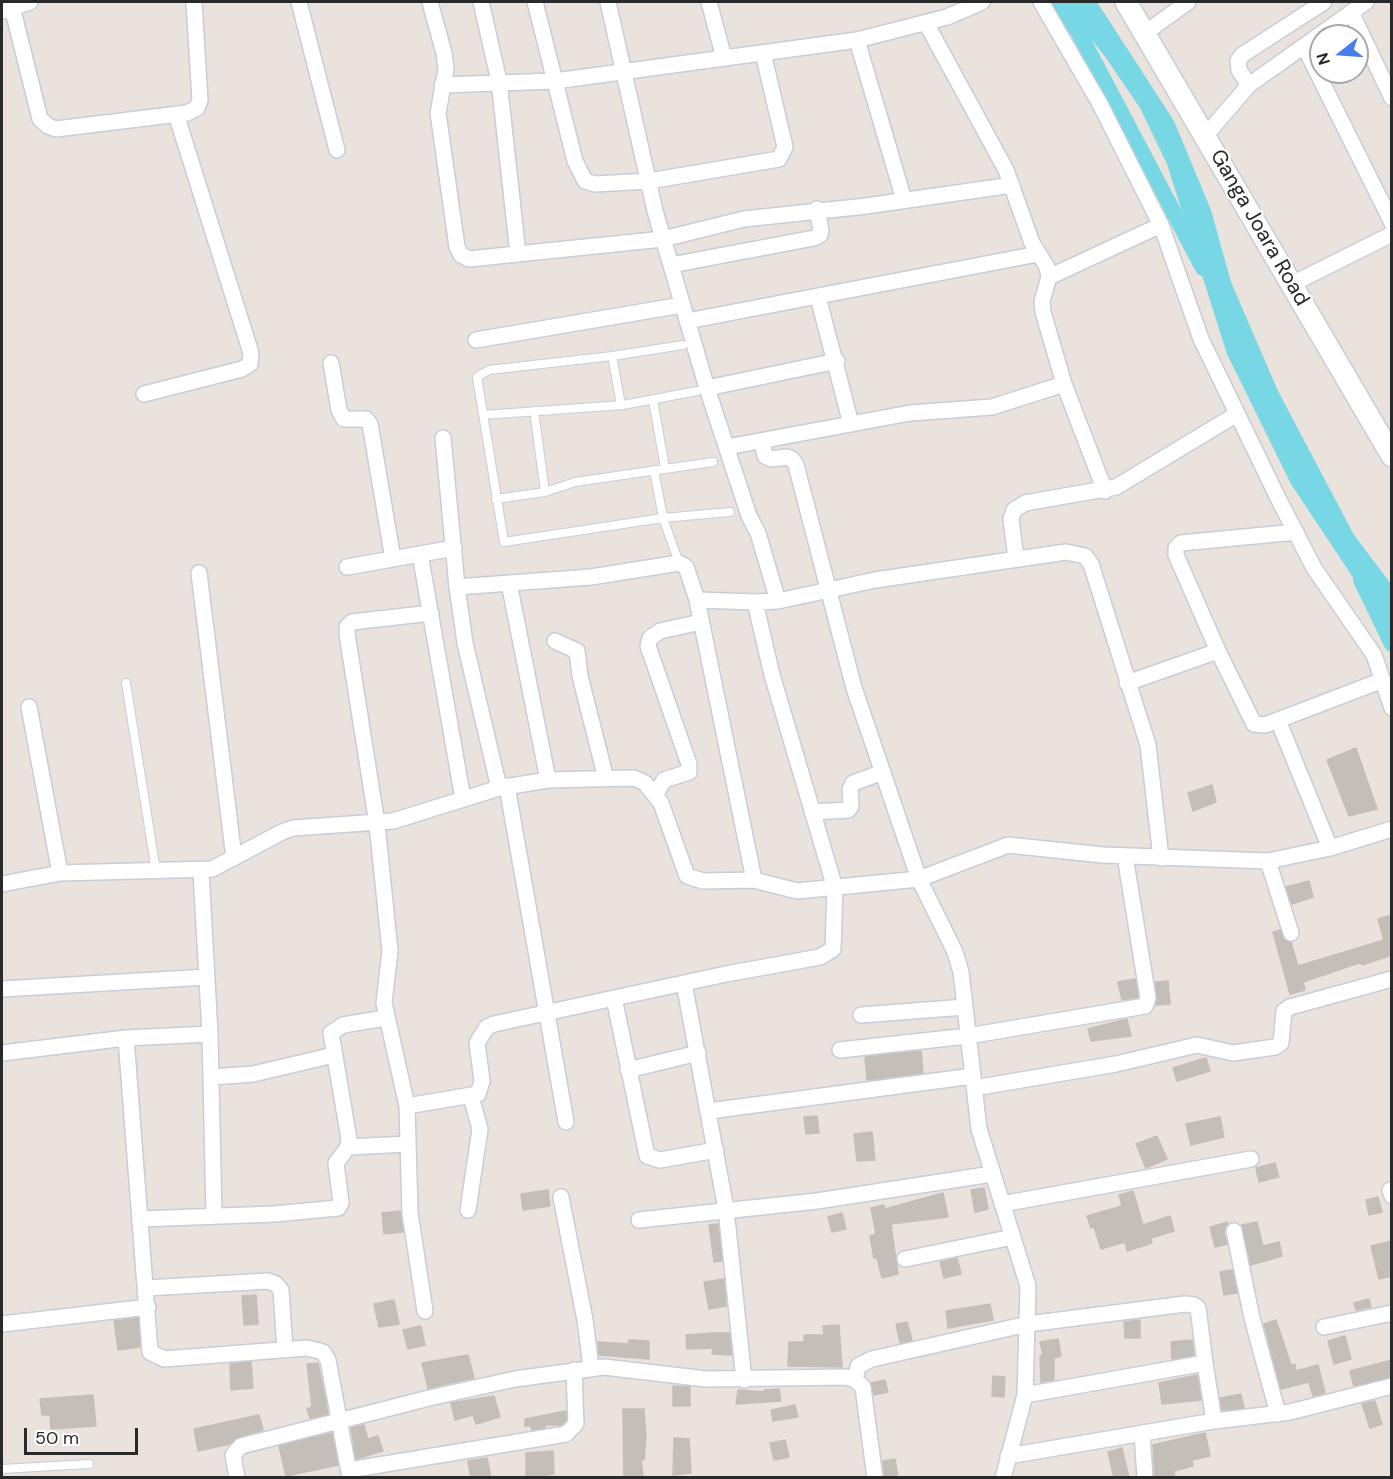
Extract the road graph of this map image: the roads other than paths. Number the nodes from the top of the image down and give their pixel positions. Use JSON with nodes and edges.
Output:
{"nodes":[{"id":1,"x":30,"y":2,"type":"edge"},
{"id":2,"x":194,"y":2,"type":"edge"},
{"id":3,"x":299,"y":2,"type":"edge"},
{"id":4,"x":430,"y":2,"type":"edge"},
{"id":5,"x":481,"y":2,"type":"edge"},
{"id":6,"x":535,"y":2,"type":"edge"},
{"id":7,"x":608,"y":2,"type":"edge"},
{"id":8,"x":709,"y":2,"type":"edge"},
{"id":9,"x":982,"y":2,"type":"edge"},
{"id":10,"x":1041,"y":2,"type":"edge"},
{"id":11,"x":1126,"y":2,"type":"edge"},
{"id":12,"x":1188,"y":2,"type":"edge"},
{"id":13,"x":1324,"y":2,"type":"edge"},
{"id":14,"x":1366,"y":2,"type":"edge"},
{"id":15,"x":7,"y":9,"type":"edge"},
{"id":16,"x":1351,"y":12,"type":"junction"},
{"id":17,"x":926,"y":22,"type":"junction"},
{"id":18,"x":1145,"y":33,"type":"junction"},
{"id":19,"x":857,"y":40,"type":"junction"},
{"id":20,"x":1304,"y":46,"type":"junction"},
{"id":21,"x":763,"y":53,"type":"junction"},
{"id":22,"x":724,"y":58,"type":"junction"},
{"id":23,"x":624,"y":71,"type":"junction"},
{"id":24,"x":499,"y":81,"type":"junction"},
{"id":25,"x":555,"y":81,"type":"junction"},
{"id":26,"x":442,"y":85,"type":"junction"},
{"id":27,"x":1249,"y":85,"type":"junction"},
{"id":28,"x":1392,"y":98,"type":"edge"},
{"id":29,"x":176,"y":114,"type":"junction"},
{"id":30,"x":1206,"y":135,"type":"junction"},
{"id":31,"x":337,"y":150,"type":"dead end"},
{"id":32,"x":649,"y":181,"type":"junction"},
{"id":33,"x":1012,"y":185,"type":"junction"},
{"id":34,"x":904,"y":200,"type":"junction"},
{"id":35,"x":817,"y":209,"type":"junction"},
{"id":36,"x":1392,"y":223,"type":"edge"},
{"id":37,"x":1161,"y":225,"type":"junction"},
{"id":38,"x":1392,"y":234,"type":"edge"},
{"id":39,"x":663,"y":239,"type":"junction"},
{"id":40,"x":518,"y":254,"type":"junction"},
{"id":41,"x":1038,"y":254,"type":"junction"},
{"id":42,"x":671,"y":265,"type":"junction"},
{"id":43,"x":1049,"y":277,"type":"junction"},
{"id":44,"x":1290,"y":285,"type":"junction"},
{"id":45,"x":818,"y":297,"type":"junction"},
{"id":46,"x":682,"y":305,"type":"junction"},
{"id":47,"x":687,"y":321,"type":"junction"},
{"id":48,"x":476,"y":340,"type":"dead end"},
{"id":49,"x":683,"y":345,"type":"dead end"},
{"id":50,"x":612,"y":357,"type":"junction"},
{"id":51,"x":837,"y":361,"type":"junction"},
{"id":52,"x":331,"y":363,"type":"dead end"},
{"id":53,"x":1064,"y":384,"type":"junction"},
{"id":54,"x":702,"y":389,"type":"junction"},
{"id":55,"x":144,"y":394,"type":"dead end"},
{"id":56,"x":653,"y":400,"type":"junction"},
{"id":57,"x":621,"y":405,"type":"junction"},
{"id":58,"x":534,"y":411,"type":"junction"},
{"id":59,"x":1238,"y":414,"type":"junction"},
{"id":60,"x":483,"y":416,"type":"junction"},
{"id":61,"x":851,"y":424,"type":"junction"},
{"id":62,"x":443,"y":438,"type":"dead end"},
{"id":63,"x":762,"y":441,"type":"junction"},
{"id":64,"x":727,"y":447,"type":"junction"},
{"id":65,"x":1392,"y":456,"type":"edge"},
{"id":66,"x":713,"y":462,"type":"dead end"},
{"id":67,"x":665,"y":468,"type":"junction"},
{"id":68,"x":654,"y":470,"type":"junction"},
{"id":69,"x":1105,"y":491,"type":"junction"},
{"id":70,"x":545,"y":492,"type":"junction"},
{"id":71,"x":496,"y":499,"type":"junction"},
{"id":72,"x":730,"y":512,"type":"dead end"},
{"id":73,"x":663,"y":518,"type":"junction"},
{"id":74,"x":1296,"y":532,"type":"junction"},
{"id":75,"x":454,"y":548,"type":"junction"},
{"id":76,"x":420,"y":554,"type":"junction"},
{"id":77,"x":393,"y":559,"type":"junction"},
{"id":78,"x":1016,"y":559,"type":"junction"},
{"id":79,"x":679,"y":563,"type":"junction"},
{"id":80,"x":347,"y":567,"type":"dead end"},
{"id":81,"x":199,"y":573,"type":"dead end"},
{"id":82,"x":509,"y":583,"type":"junction"},
{"id":83,"x":458,"y":586,"type":"junction"},
{"id":84,"x":828,"y":588,"type":"junction"},
{"id":85,"x":697,"y":600,"type":"junction"},
{"id":86,"x":778,"y":601,"type":"junction"},
{"id":87,"x":755,"y":602,"type":"junction"},
{"id":88,"x":431,"y":613,"type":"junction"},
{"id":89,"x":701,"y":622,"type":"junction"},
{"id":90,"x":555,"y":640,"type":"dead end"},
{"id":91,"x":1218,"y":651,"type":"junction"},
{"id":92,"x":1383,"y":680,"type":"junction"},
{"id":93,"x":126,"y":683,"type":"dead end"},
{"id":94,"x":1127,"y":683,"type":"junction"},
{"id":95,"x":29,"y":707,"type":"dead end"},
{"id":96,"x":1392,"y":708,"type":"edge"},
{"id":97,"x":1278,"y":720,"type":"junction"},
{"id":98,"x":883,"y":772,"type":"junction"},
{"id":99,"x":606,"y":779,"type":"junction"},
{"id":100,"x":548,"y":780,"type":"junction"},
{"id":101,"x":503,"y":787,"type":"junction"},
{"id":102,"x":656,"y":794,"type":"junction"},
{"id":103,"x":463,"y":799,"type":"junction"},
{"id":104,"x":812,"y":812,"type":"junction"},
{"id":105,"x":377,"y":824,"type":"junction"},
{"id":106,"x":1392,"y":829,"type":"edge"},
{"id":107,"x":1330,"y":848,"type":"junction"},
{"id":108,"x":1125,"y":856,"type":"junction"},
{"id":109,"x":234,"y":858,"type":"junction"},
{"id":110,"x":1161,"y":858,"type":"junction"},
{"id":111,"x":1268,"y":861,"type":"junction"},
{"id":112,"x":201,"y":871,"type":"junction"},
{"id":113,"x":156,"y":872,"type":"junction"},
{"id":114,"x":60,"y":873,"type":"junction"},
{"id":115,"x":919,"y":879,"type":"junction"},
{"id":116,"x":754,"y":880,"type":"junction"},
{"id":117,"x":2,"y":884,"type":"edge"},
{"id":118,"x":834,"y":888,"type":"junction"},
{"id":119,"x":1291,"y":933,"type":"dead end"},
{"id":120,"x":207,"y":977,"type":"junction"},
{"id":121,"x":1392,"y":979,"type":"edge"},
{"id":122,"x":684,"y":983,"type":"junction"},
{"id":123,"x":2,"y":989,"type":"edge"},
{"id":124,"x":614,"y":998,"type":"junction"},
{"id":125,"x":965,"y":1006,"type":"junction"},
{"id":126,"x":546,"y":1013,"type":"junction"},
{"id":127,"x":861,"y":1015,"type":"dead end"},
{"id":128,"x":385,"y":1018,"type":"junction"},
{"id":129,"x":210,"y":1034,"type":"junction"},
{"id":130,"x":968,"y":1036,"type":"junction"},
{"id":131,"x":126,"y":1038,"type":"junction"},
{"id":132,"x":840,"y":1050,"type":"dead end"},
{"id":133,"x":2,"y":1053,"type":"edge"},
{"id":134,"x":698,"y":1053,"type":"junction"},
{"id":135,"x":334,"y":1055,"type":"junction"},
{"id":136,"x":628,"y":1070,"type":"junction"},
{"id":137,"x":211,"y":1077,"type":"junction"},
{"id":138,"x":974,"y":1082,"type":"junction"},
{"id":139,"x":471,"y":1097,"type":"junction"},
{"id":140,"x":407,"y":1106,"type":"junction"},
{"id":141,"x":710,"y":1111,"type":"junction"},
{"id":142,"x":566,"y":1122,"type":"dead end"},
{"id":143,"x":408,"y":1144,"type":"junction"},
{"id":144,"x":348,"y":1147,"type":"junction"},
{"id":145,"x":716,"y":1150,"type":"junction"},
{"id":146,"x":1251,"y":1159,"type":"dead end"},
{"id":147,"x":992,"y":1174,"type":"junction"},
{"id":148,"x":561,"y":1197,"type":"dead end"},
{"id":149,"x":1002,"y":1204,"type":"junction"},
{"id":150,"x":726,"y":1209,"type":"junction"},
{"id":151,"x":468,"y":1210,"type":"dead end"},
{"id":152,"x":214,"y":1216,"type":"junction"},
{"id":153,"x":141,"y":1219,"type":"junction"},
{"id":154,"x":639,"y":1220,"type":"dead end"},
{"id":155,"x":1234,"y":1231,"type":"dead end"},
{"id":156,"x":1013,"y":1236,"type":"junction"},
{"id":157,"x":905,"y":1260,"type":"dead end"},
{"id":158,"x":147,"y":1288,"type":"junction"},
{"id":159,"x":148,"y":1307,"type":"junction"},
{"id":160,"x":425,"y":1311,"type":"dead end"},
{"id":161,"x":1392,"y":1313,"type":"edge"},
{"id":162,"x":2,"y":1324,"type":"edge"},
{"id":163,"x":1028,"y":1324,"type":"junction"},
{"id":164,"x":1324,"y":1327,"type":"dead end"},
{"id":165,"x":285,"y":1350,"type":"junction"},
{"id":166,"x":1205,"y":1363,"type":"junction"},
{"id":167,"x":591,"y":1367,"type":"junction"},
{"id":168,"x":574,"y":1370,"type":"junction"},
{"id":169,"x":744,"y":1380,"type":"junction"},
{"id":170,"x":855,"y":1380,"type":"junction"},
{"id":171,"x":1392,"y":1386,"type":"edge"},
{"id":172,"x":1025,"y":1395,"type":"junction"},
{"id":173,"x":1278,"y":1414,"type":"junction"},
{"id":174,"x":339,"y":1421,"type":"junction"},
{"id":175,"x":1214,"y":1421,"type":"junction"},
{"id":176,"x":1142,"y":1433,"type":"junction"},
{"id":177,"x":1008,"y":1456,"type":"junction"},
{"id":178,"x":89,"y":1464,"type":"dead end"},
{"id":179,"x":2,"y":1469,"type":"edge"},
{"id":180,"x":350,"y":1474,"type":"edge"},
{"id":181,"x":237,"y":1478,"type":"edge"},
{"id":182,"x":875,"y":1478,"type":"edge"},
{"id":183,"x":1003,"y":1478,"type":"edge"},
{"id":184,"x":1145,"y":1478,"type":"edge"}],
"edges":[{"from":1,"to":15,"type":"street"},
{"from":2,"to":29,"type":"street"},
{"from":3,"to":31,"type":"street"},
{"from":4,"to":26,"type":"street"},
{"from":5,"to":24,"type":"street"},
{"from":6,"to":25,"type":"street"},
{"from":7,"to":23,"type":"street"},
{"from":8,"to":22,"type":"street"},
{"from":9,"to":17,"type":"street"},
{"from":10,"to":37,"type":"street"},
{"from":11,"to":18,"type":"main road","name":"Ganga Joara Road"},
{"from":12,"to":18,"type":"street"},
{"from":13,"to":27,"type":"street"},
{"from":14,"to":16,"type":"street"},
{"from":15,"to":29,"type":"street"},
{"from":16,"to":20,"type":"street"},
{"from":16,"to":28,"type":"street"},
{"from":17,"to":19,"type":"street"},
{"from":17,"to":33,"type":"street"},
{"from":18,"to":30,"type":"main road","name":"Ganga Joara Road"},
{"from":19,"to":21,"type":"street"},
{"from":19,"to":34,"type":"street"},
{"from":20,"to":27,"type":"street"},
{"from":20,"to":36,"type":"street"},
{"from":21,"to":22,"type":"street"},
{"from":21,"to":32,"type":"street"},
{"from":22,"to":23,"type":"street"},
{"from":23,"to":25,"type":"street"},
{"from":23,"to":32,"type":"street"},
{"from":24,"to":25,"type":"street"},
{"from":24,"to":26,"type":"street"},
{"from":24,"to":40,"type":"street"},
{"from":25,"to":32,"type":"street"},
{"from":26,"to":40,"type":"street"},
{"from":27,"to":30,"type":"street"},
{"from":29,"to":55,"type":"street"},
{"from":30,"to":44,"type":"main road","name":"Ganga Joara Road"},
{"from":32,"to":39,"type":"street"},
{"from":33,"to":34,"type":"street"},
{"from":33,"to":41,"type":"street"},
{"from":34,"to":35,"type":"street"},
{"from":35,"to":39,"type":"street"},
{"from":35,"to":42,"type":"street"},
{"from":37,"to":43,"type":"street"},
{"from":37,"to":59,"type":"street"},
{"from":38,"to":44,"type":"street"},
{"from":39,"to":40,"type":"street"},
{"from":39,"to":42,"type":"street"},
{"from":41,"to":43,"type":"street"},
{"from":41,"to":45,"type":"street"},
{"from":42,"to":46,"type":"street"},
{"from":43,"to":53,"type":"street"},
{"from":44,"to":65,"type":"main road","name":"Ganga Joara Road"},
{"from":45,"to":47,"type":"street"},
{"from":45,"to":51,"type":"street"},
{"from":46,"to":47,"type":"street"},
{"from":46,"to":48,"type":"street"},
{"from":47,"to":54,"type":"street"},
{"from":49,"to":50,"type":"lane"},
{"from":50,"to":57,"type":"lane"},
{"from":50,"to":60,"type":"lane"},
{"from":51,"to":54,"type":"street"},
{"from":51,"to":61,"type":"street"},
{"from":52,"to":77,"type":"street"},
{"from":53,"to":61,"type":"street"},
{"from":53,"to":69,"type":"street"},
{"from":54,"to":56,"type":"lane"},
{"from":54,"to":64,"type":"street"},
{"from":56,"to":57,"type":"lane"},
{"from":56,"to":67,"type":"lane"},
{"from":57,"to":58,"type":"lane"},
{"from":58,"to":60,"type":"lane"},
{"from":58,"to":70,"type":"lane"},
{"from":59,"to":69,"type":"street"},
{"from":59,"to":74,"type":"street"},
{"from":60,"to":71,"type":"lane"},
{"from":61,"to":63,"type":"street"},
{"from":62,"to":75,"type":"street"},
{"from":63,"to":64,"type":"street"},
{"from":63,"to":84,"type":"street"},
{"from":64,"to":86,"type":"street"},
{"from":66,"to":67,"type":"lane"},
{"from":67,"to":68,"type":"lane"},
{"from":68,"to":70,"type":"lane"},
{"from":68,"to":73,"type":"lane"},
{"from":69,"to":78,"type":"street"},
{"from":70,"to":71,"type":"lane"},
{"from":71,"to":73,"type":"lane"},
{"from":72,"to":73,"type":"lane"},
{"from":73,"to":79,"type":"lane"},
{"from":74,"to":91,"type":"street"},
{"from":74,"to":92,"type":"street"},
{"from":75,"to":76,"type":"street"},
{"from":75,"to":83,"type":"street"},
{"from":76,"to":77,"type":"street"},
{"from":76,"to":88,"type":"street"},
{"from":77,"to":80,"type":"street"},
{"from":78,"to":84,"type":"street"},
{"from":78,"to":94,"type":"street"},
{"from":79,"to":82,"type":"street"},
{"from":79,"to":85,"type":"street"},
{"from":81,"to":109,"type":"street"},
{"from":82,"to":83,"type":"street"},
{"from":82,"to":100,"type":"street"},
{"from":83,"to":101,"type":"street"},
{"from":84,"to":86,"type":"street"},
{"from":84,"to":98,"type":"street"},
{"from":85,"to":87,"type":"street"},
{"from":85,"to":89,"type":"street"},
{"from":86,"to":87,"type":"street"},
{"from":87,"to":104,"type":"street"},
{"from":88,"to":103,"type":"street"},
{"from":88,"to":105,"type":"street"},
{"from":89,"to":102,"type":"street"},
{"from":89,"to":116,"type":"street"},
{"from":90,"to":99,"type":"street"},
{"from":91,"to":94,"type":"street"},
{"from":91,"to":97,"type":"street"},
{"from":92,"to":96,"type":"street"},
{"from":92,"to":97,"type":"street"},
{"from":93,"to":113,"type":"lane"},
{"from":94,"to":110,"type":"street"},
{"from":95,"to":114,"type":"street"},
{"from":97,"to":107,"type":"street"},
{"from":98,"to":104,"type":"street"},
{"from":98,"to":115,"type":"street"},
{"from":99,"to":100,"type":"street"},
{"from":99,"to":102,"type":"street"},
{"from":100,"to":101,"type":"street"},
{"from":101,"to":103,"type":"street"},
{"from":101,"to":126,"type":"street"},
{"from":102,"to":116,"type":"street"},
{"from":103,"to":105,"type":"street"},
{"from":104,"to":118,"type":"street"},
{"from":105,"to":109,"type":"street"},
{"from":105,"to":128,"type":"street"},
{"from":106,"to":107,"type":"street"},
{"from":107,"to":111,"type":"street"},
{"from":108,"to":110,"type":"street"},
{"from":108,"to":115,"type":"street"},
{"from":108,"to":130,"type":"street"},
{"from":109,"to":112,"type":"street"},
{"from":110,"to":111,"type":"street"},
{"from":111,"to":119,"type":"street"},
{"from":112,"to":113,"type":"street"},
{"from":112,"to":120,"type":"street"},
{"from":113,"to":114,"type":"street"},
{"from":114,"to":117,"type":"street"},
{"from":115,"to":118,"type":"street"},
{"from":115,"to":125,"type":"street"},
{"from":116,"to":118,"type":"street"},
{"from":118,"to":122,"type":"street"},
{"from":120,"to":123,"type":"street"},
{"from":120,"to":129,"type":"street"},
{"from":121,"to":138,"type":"street"},
{"from":122,"to":124,"type":"street"},
{"from":122,"to":134,"type":"street"},
{"from":124,"to":126,"type":"street"},
{"from":124,"to":136,"type":"street"},
{"from":125,"to":127,"type":"street"},
{"from":125,"to":130,"type":"street"},
{"from":126,"to":139,"type":"street"},
{"from":126,"to":142,"type":"street"},
{"from":128,"to":135,"type":"street"},
{"from":128,"to":140,"type":"street"},
{"from":129,"to":131,"type":"street"},
{"from":129,"to":137,"type":"street"},
{"from":130,"to":132,"type":"street"},
{"from":130,"to":138,"type":"street"},
{"from":131,"to":133,"type":"street"},
{"from":131,"to":153,"type":"street"},
{"from":134,"to":136,"type":"street"},
{"from":134,"to":141,"type":"street"},
{"from":135,"to":137,"type":"street"},
{"from":135,"to":144,"type":"street"},
{"from":136,"to":145,"type":"street"},
{"from":137,"to":152,"type":"street"},
{"from":138,"to":141,"type":"street"},
{"from":138,"to":147,"type":"street"},
{"from":139,"to":140,"type":"street"},
{"from":139,"to":151,"type":"street"},
{"from":140,"to":143,"type":"street"},
{"from":141,"to":145,"type":"street"},
{"from":143,"to":144,"type":"street"},
{"from":143,"to":160,"type":"street"},
{"from":144,"to":152,"type":"street"},
{"from":145,"to":150,"type":"street"},
{"from":146,"to":149,"type":"street"},
{"from":147,"to":149,"type":"street"},
{"from":147,"to":150,"type":"street"},
{"from":148,"to":167,"type":"street"},
{"from":149,"to":156,"type":"street"},
{"from":150,"to":154,"type":"street"},
{"from":150,"to":169,"type":"street"},
{"from":152,"to":153,"type":"street"},
{"from":153,"to":158,"type":"street"},
{"from":155,"to":173,"type":"street"},
{"from":156,"to":157,"type":"street"},
{"from":156,"to":163,"type":"street"},
{"from":158,"to":159,"type":"street"},
{"from":158,"to":165,"type":"street"},
{"from":159,"to":162,"type":"street"},
{"from":159,"to":165,"type":"street"},
{"from":161,"to":164,"type":"street"},
{"from":163,"to":166,"type":"street"},
{"from":163,"to":170,"type":"street"},
{"from":163,"to":172,"type":"street"},
{"from":165,"to":174,"type":"street"},
{"from":166,"to":172,"type":"street"},
{"from":166,"to":175,"type":"street"},
{"from":167,"to":168,"type":"street"},
{"from":167,"to":169,"type":"street"},
{"from":168,"to":174,"type":"street"},
{"from":168,"to":180,"type":"street"},
{"from":169,"to":170,"type":"street"},
{"from":170,"to":182,"type":"street"},
{"from":171,"to":173,"type":"street"},
{"from":172,"to":177,"type":"street"},
{"from":173,"to":175,"type":"street"},
{"from":174,"to":180,"type":"street"},
{"from":174,"to":181,"type":"street"},
{"from":175,"to":176,"type":"street"},
{"from":176,"to":177,"type":"street"},
{"from":176,"to":184,"type":"street"},
{"from":177,"to":183,"type":"street"},
{"from":178,"to":179,"type":"lane"}]}
